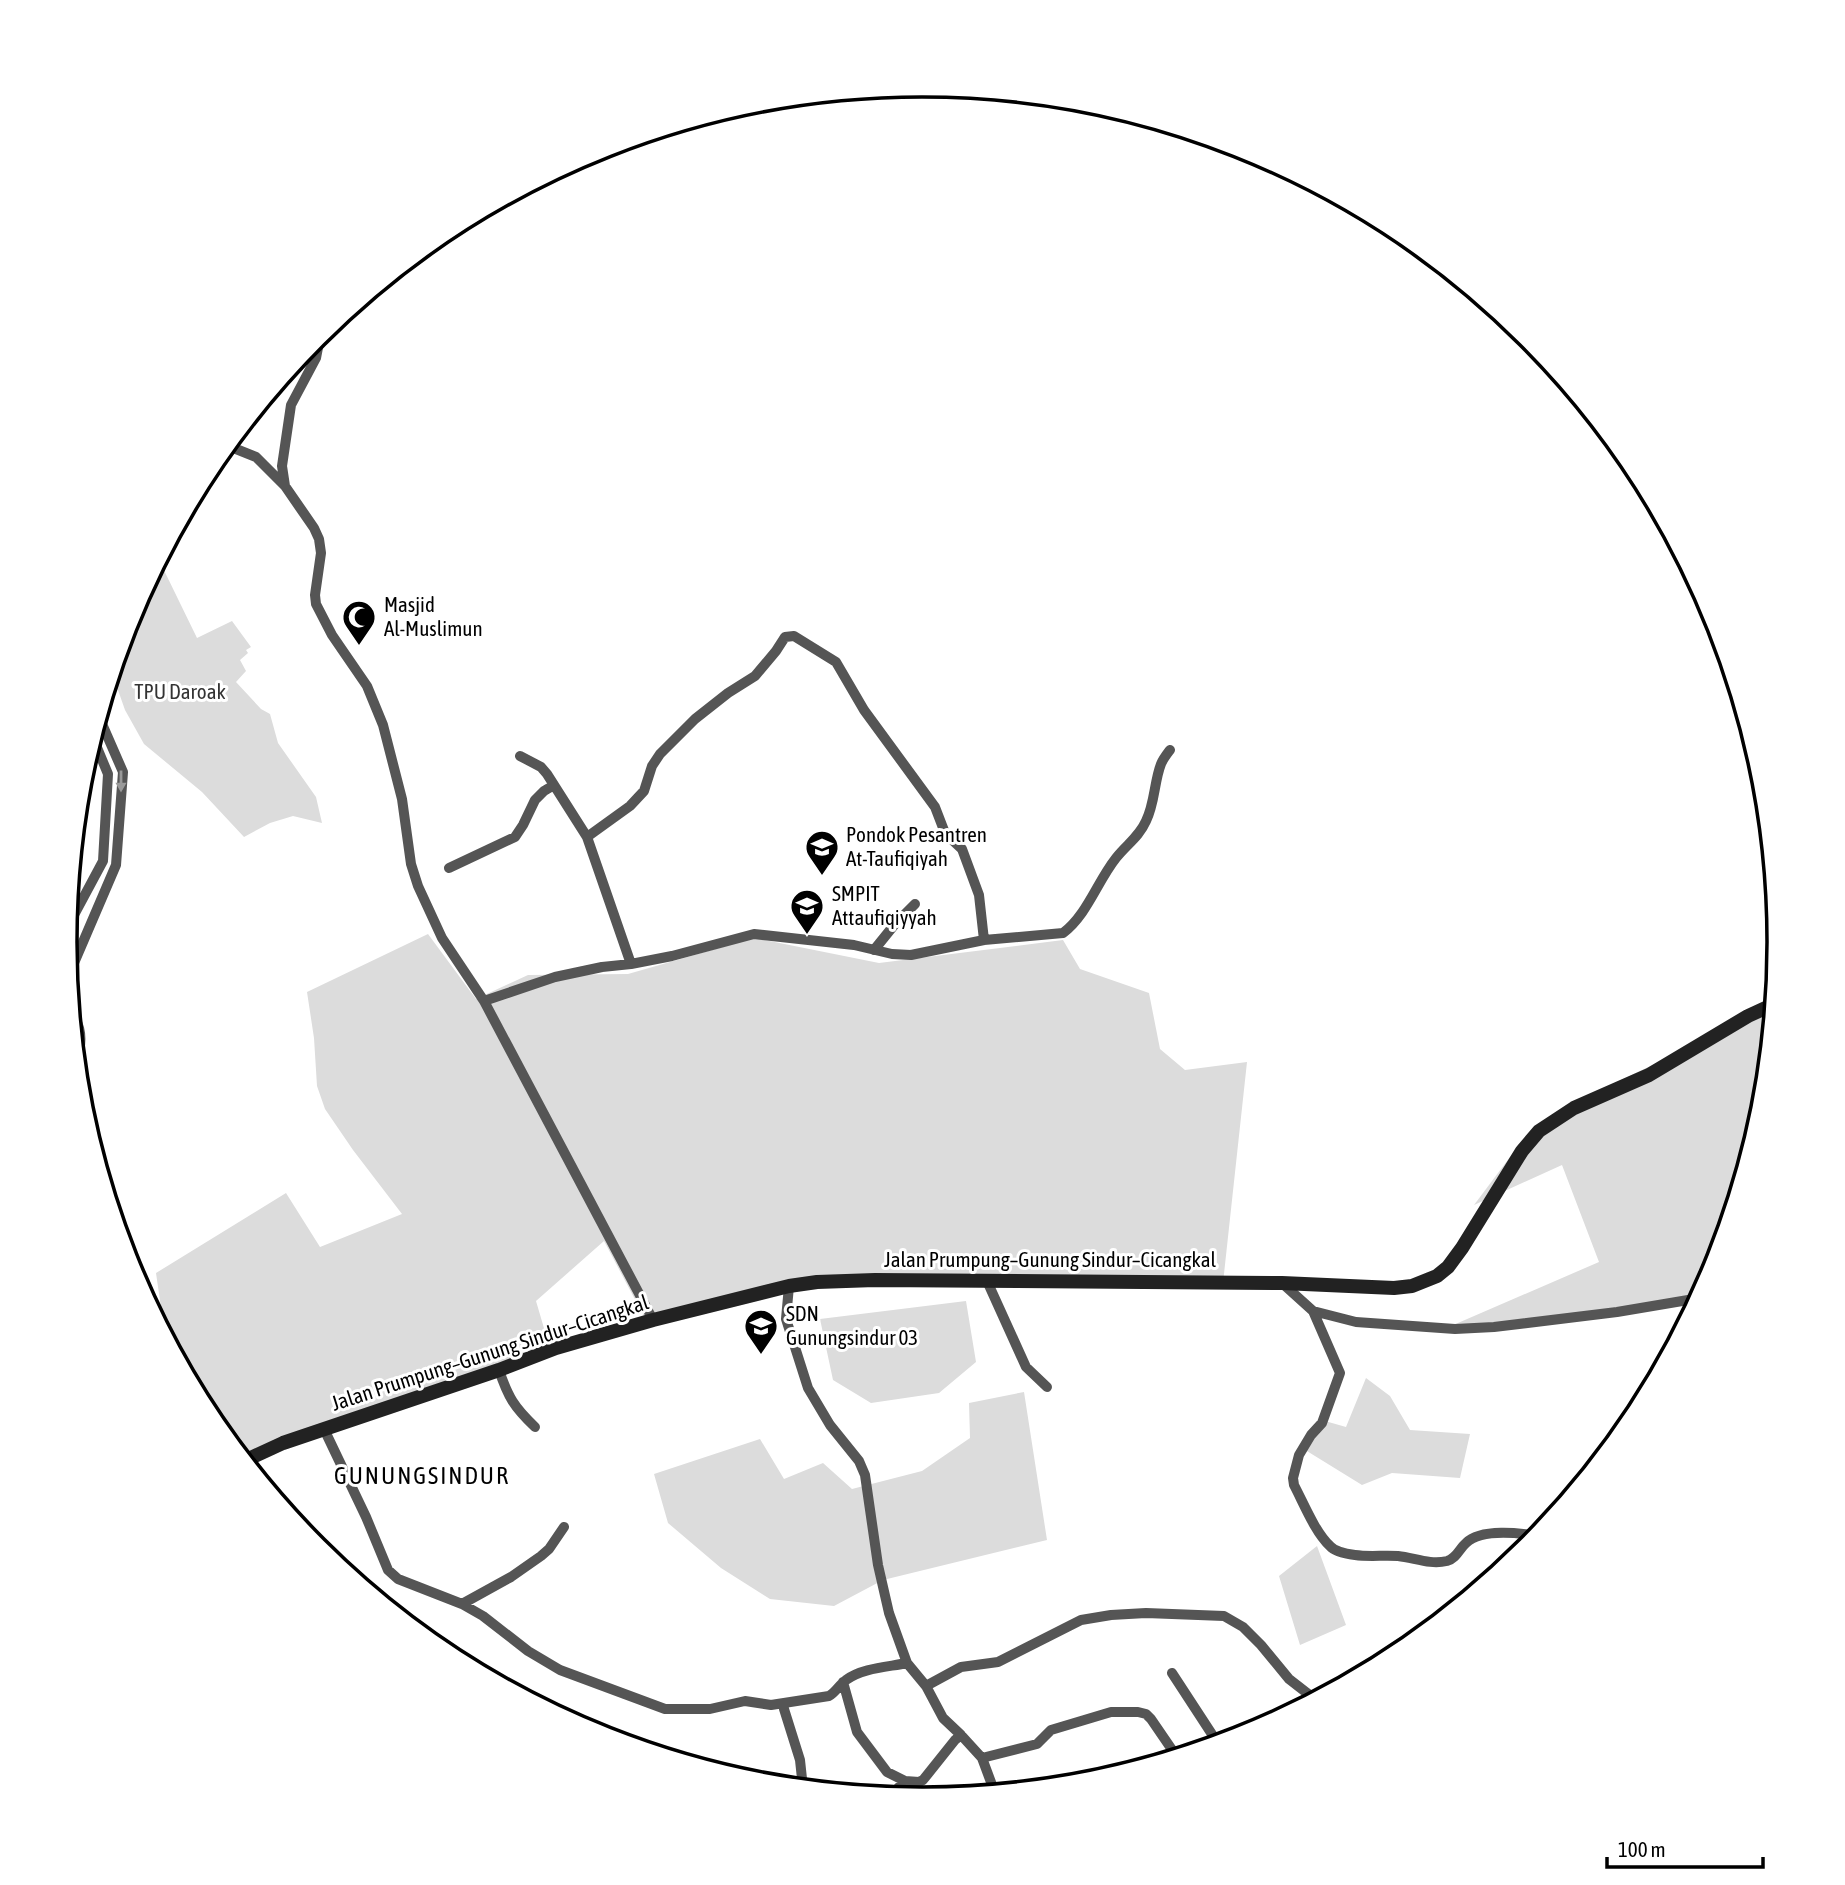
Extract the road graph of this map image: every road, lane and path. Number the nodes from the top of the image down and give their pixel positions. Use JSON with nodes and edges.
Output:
{"nodes":[{"id":1,"x":317,"y":354,"type":"edge"},
{"id":2,"x":236,"y":449,"type":"edge"},
{"id":3,"x":285,"y":486,"type":"junction"},
{"id":4,"x":105,"y":730,"type":"edge"},
{"id":5,"x":1170,"y":750,"type":"dead end"},
{"id":6,"x":99,"y":753,"type":"edge"},
{"id":7,"x":520,"y":756,"type":"dead end"},
{"id":8,"x":554,"y":785,"type":"junction"},
{"id":9,"x":587,"y":837,"type":"junction"},
{"id":10,"x":449,"y":868,"type":"dead end"},
{"id":11,"x":915,"y":904,"type":"dead end"},
{"id":12,"x":78,"y":907,"type":"edge"},
{"id":13,"x":984,"y":940,"type":"junction"},
{"id":14,"x":873,"y":950,"type":"junction"},
{"id":15,"x":77,"y":955,"type":"edge"},
{"id":16,"x":631,"y":964,"type":"junction"},
{"id":17,"x":484,"y":1002,"type":"junction"},
{"id":18,"x":1765,"y":1008,"type":"edge"},
{"id":19,"x":987,"y":1281,"type":"junction"},
{"id":20,"x":1282,"y":1283,"type":"junction"},
{"id":21,"x":789,"y":1286,"type":"junction"},
{"id":22,"x":1688,"y":1300,"type":"edge"},
{"id":23,"x":1314,"y":1311,"type":"junction"},
{"id":24,"x":653,"y":1320,"type":"junction"},
{"id":25,"x":499,"y":1370,"type":"junction"},
{"id":26,"x":1047,"y":1387,"type":"dead end"},
{"id":27,"x":535,"y":1427,"type":"dead end"},
{"id":28,"x":324,"y":1429,"type":"junction"},
{"id":29,"x":252,"y":1457,"type":"edge"},
{"id":30,"x":564,"y":1527,"type":"dead end"},
{"id":31,"x":1526,"y":1534,"type":"edge"},
{"id":32,"x":462,"y":1604,"type":"junction"},
{"id":33,"x":907,"y":1663,"type":"junction"},
{"id":34,"x":1172,"y":1673,"type":"dead end"},
{"id":35,"x":843,"y":1682,"type":"junction"},
{"id":36,"x":926,"y":1686,"type":"junction"},
{"id":37,"x":1309,"y":1694,"type":"edge"},
{"id":38,"x":784,"y":1703,"type":"junction"},
{"id":39,"x":961,"y":1735,"type":"junction"},
{"id":40,"x":1213,"y":1736,"type":"edge"},
{"id":41,"x":1172,"y":1750,"type":"edge"},
{"id":42,"x":982,"y":1758,"type":"junction"},
{"id":43,"x":802,"y":1779,"type":"edge"},
{"id":44,"x":905,"y":1781,"type":"junction"},
{"id":45,"x":992,"y":1785,"type":"edge"},
{"id":46,"x":899,"y":1787,"type":"edge"}],
"edges":[{"from":1,"to":3,"type":"street"},
{"from":2,"to":3,"type":"street"},
{"from":3,"to":17,"type":"street"},
{"from":4,"to":15,"type":"street","one_way":true},
{"from":5,"to":13,"type":"street"},
{"from":6,"to":12,"type":"street"},
{"from":7,"to":8,"type":"street"},
{"from":8,"to":9,"type":"street"},
{"from":8,"to":10,"type":"street"},
{"from":9,"to":13,"type":"street"},
{"from":9,"to":16,"type":"street"},
{"from":11,"to":14,"type":"street"},
{"from":13,"to":14,"type":"street"},
{"from":14,"to":16,"type":"street"},
{"from":16,"to":17,"type":"street"},
{"from":17,"to":24,"type":"street"},
{"from":18,"to":20,"type":"main road","name":"Jalan Prumpung–Gunung Sindur–Cicangkal"},
{"from":19,"to":20,"type":"main road","name":"Jalan Prumpung–Gunung Sindur–Cicangkal"},
{"from":19,"to":21,"type":"main road","name":"Jalan Prumpung–Gunung Sindur–Cicangkal"},
{"from":19,"to":26,"type":"street"},
{"from":20,"to":23,"type":"street"},
{"from":21,"to":24,"type":"main road","name":"Jalan Prumpung–Gunung Sindur–Cicangkal"},
{"from":21,"to":33,"type":"street"},
{"from":22,"to":23,"type":"street"},
{"from":23,"to":31,"type":"street"},
{"from":24,"to":25,"type":"main road","name":"Jalan Prumpung–Gunung Sindur–Cicangkal"},
{"from":25,"to":27,"type":"street"},
{"from":25,"to":28,"type":"main road","name":"Jalan Prumpung–Gunung Sindur–Cicangkal"},
{"from":28,"to":29,"type":"main road","name":"Jalan Prumpung–Gunung Sindur–Cicangkal"},
{"from":28,"to":32,"type":"street"},
{"from":30,"to":32,"type":"street"},
{"from":32,"to":38,"type":"street"},
{"from":33,"to":35,"type":"street"},
{"from":33,"to":36,"type":"street"},
{"from":34,"to":40,"type":"street"},
{"from":35,"to":38,"type":"street"},
{"from":35,"to":44,"type":"street"},
{"from":36,"to":37,"type":"street"},
{"from":36,"to":39,"type":"street"},
{"from":38,"to":43,"type":"street"},
{"from":39,"to":42,"type":"street"},
{"from":39,"to":44,"type":"street"},
{"from":41,"to":42,"type":"street"},
{"from":42,"to":45,"type":"street"},
{"from":44,"to":46,"type":"street"}]}
